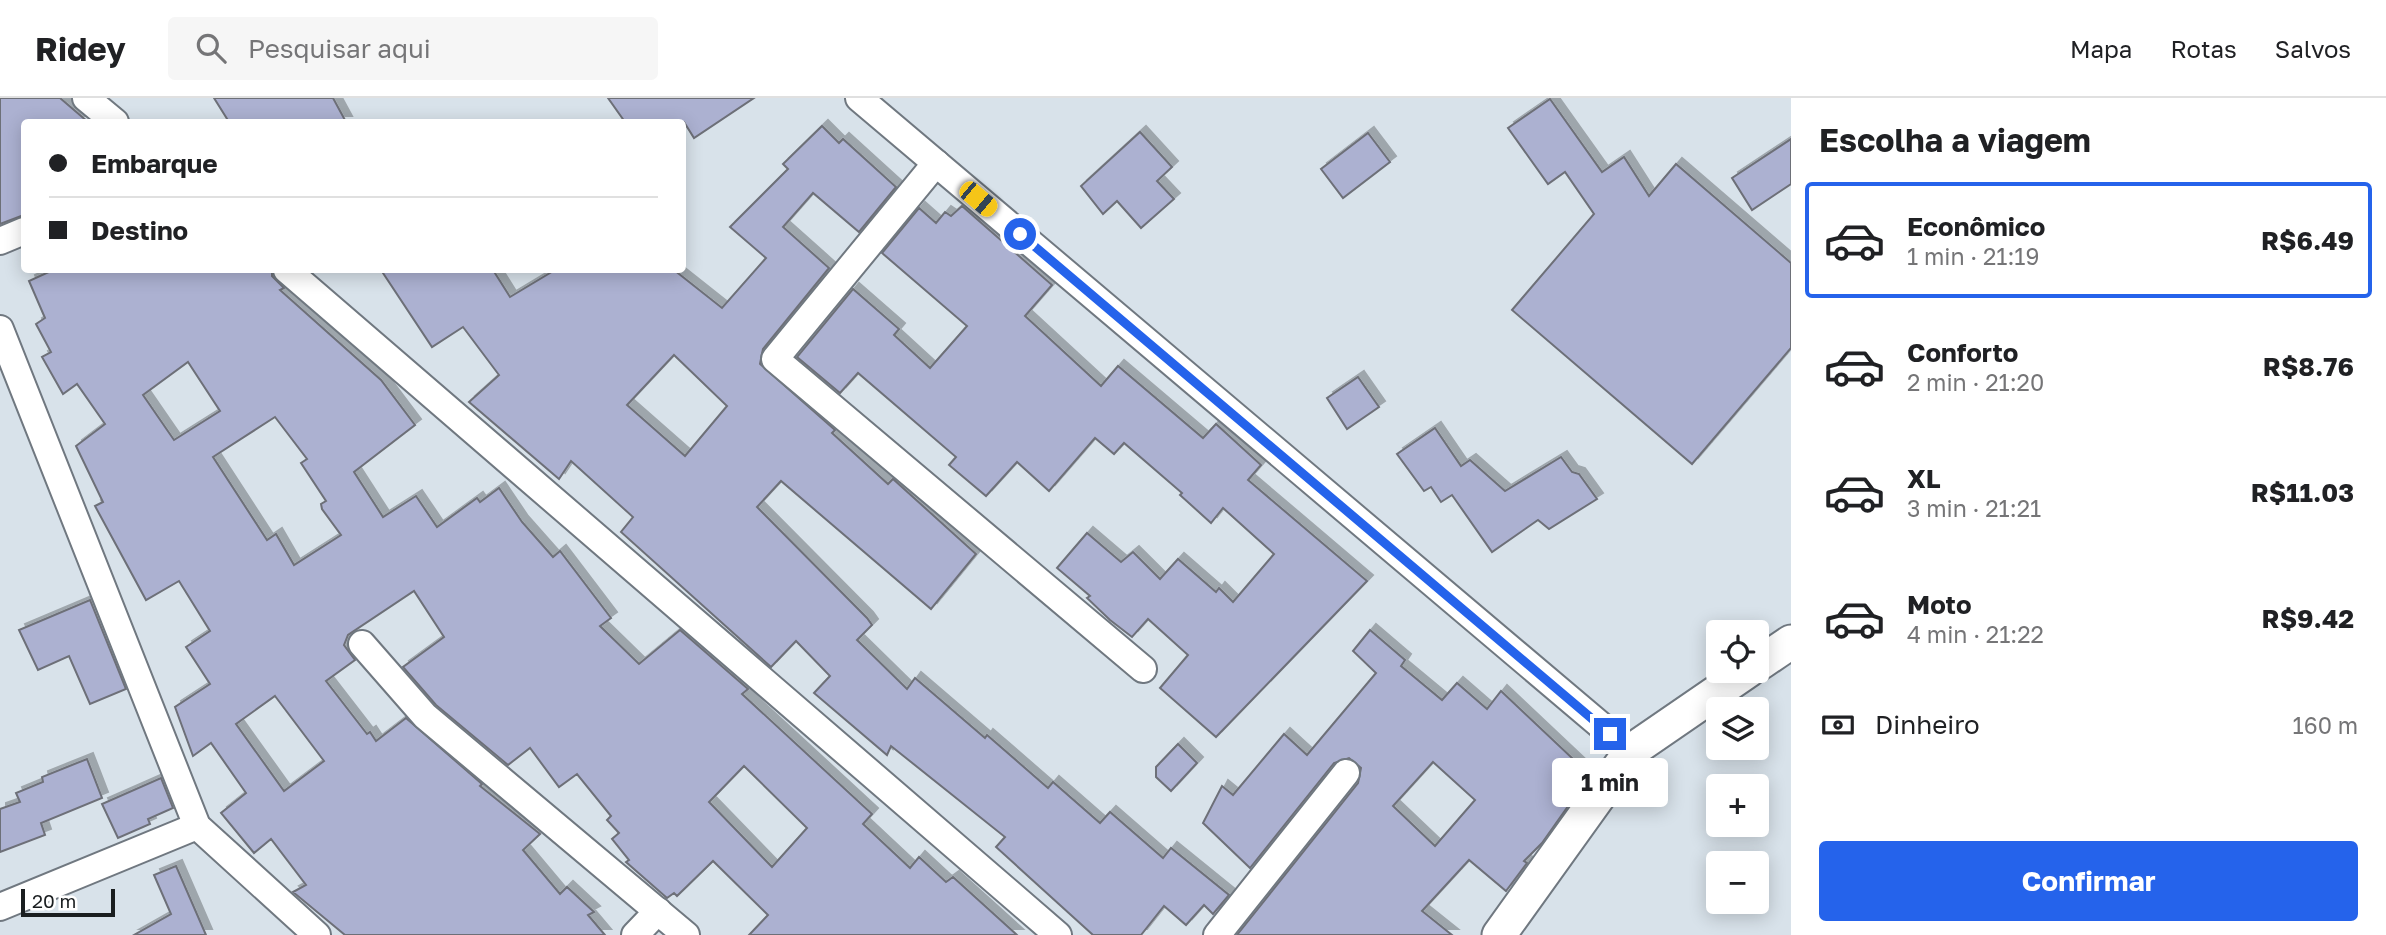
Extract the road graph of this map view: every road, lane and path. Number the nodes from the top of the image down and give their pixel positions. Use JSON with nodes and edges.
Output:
{"nodes":[{"id":1,"x":86,"y":98,"type":"edge"},
{"id":2,"x":859,"y":98,"type":"edge"},
{"id":3,"x":111,"y":119,"type":"edge"},
{"id":4,"x":936,"y":163,"type":"junction"},
{"id":5,"x":21,"y":232,"type":"edge"},
{"id":6,"x":0,"y":241,"type":"edge"},
{"id":7,"x":290,"y":273,"type":"edge"},
{"id":8,"x":0,"y":329,"type":"edge"},
{"id":9,"x":1791,"y":642,"type":"edge"},
{"id":10,"x":362,"y":644,"type":"dead end"},
{"id":11,"x":1769,"y":657,"type":"edge"},
{"id":12,"x":1143,"y":669,"type":"dead end"},
{"id":13,"x":1730,"y":683,"type":"edge"},
{"id":14,"x":1631,"y":751,"type":"junction"},
{"id":15,"x":1346,"y":773,"type":"dead end"},
{"id":16,"x":197,"y":826,"type":"junction"},
{"id":17,"x":0,"y":907,"type":"edge"},
{"id":18,"x":658,"y":911,"type":"junction"},
{"id":19,"x":317,"y":935,"type":"edge"},
{"id":20,"x":635,"y":935,"type":"edge"},
{"id":21,"x":686,"y":935,"type":"edge"},
{"id":22,"x":1058,"y":935,"type":"edge"},
{"id":23,"x":1217,"y":935,"type":"edge"},
{"id":24,"x":1499,"y":935,"type":"edge"}],
"edges":[{"from":1,"to":3,"type":"street"},
{"from":2,"to":4,"type":"street"},
{"from":4,"to":12,"type":"street"},
{"from":4,"to":14,"type":"street"},
{"from":5,"to":6,"type":"street"},
{"from":7,"to":22,"type":"street"},
{"from":8,"to":16,"type":"street"},
{"from":9,"to":11,"type":"street"},
{"from":10,"to":18,"type":"street"},
{"from":13,"to":14,"type":"street"},
{"from":14,"to":24,"type":"street"},
{"from":15,"to":23,"type":"street"},
{"from":16,"to":17,"type":"street"},
{"from":16,"to":19,"type":"street"},
{"from":18,"to":20,"type":"street"},
{"from":18,"to":21,"type":"street"}]}
